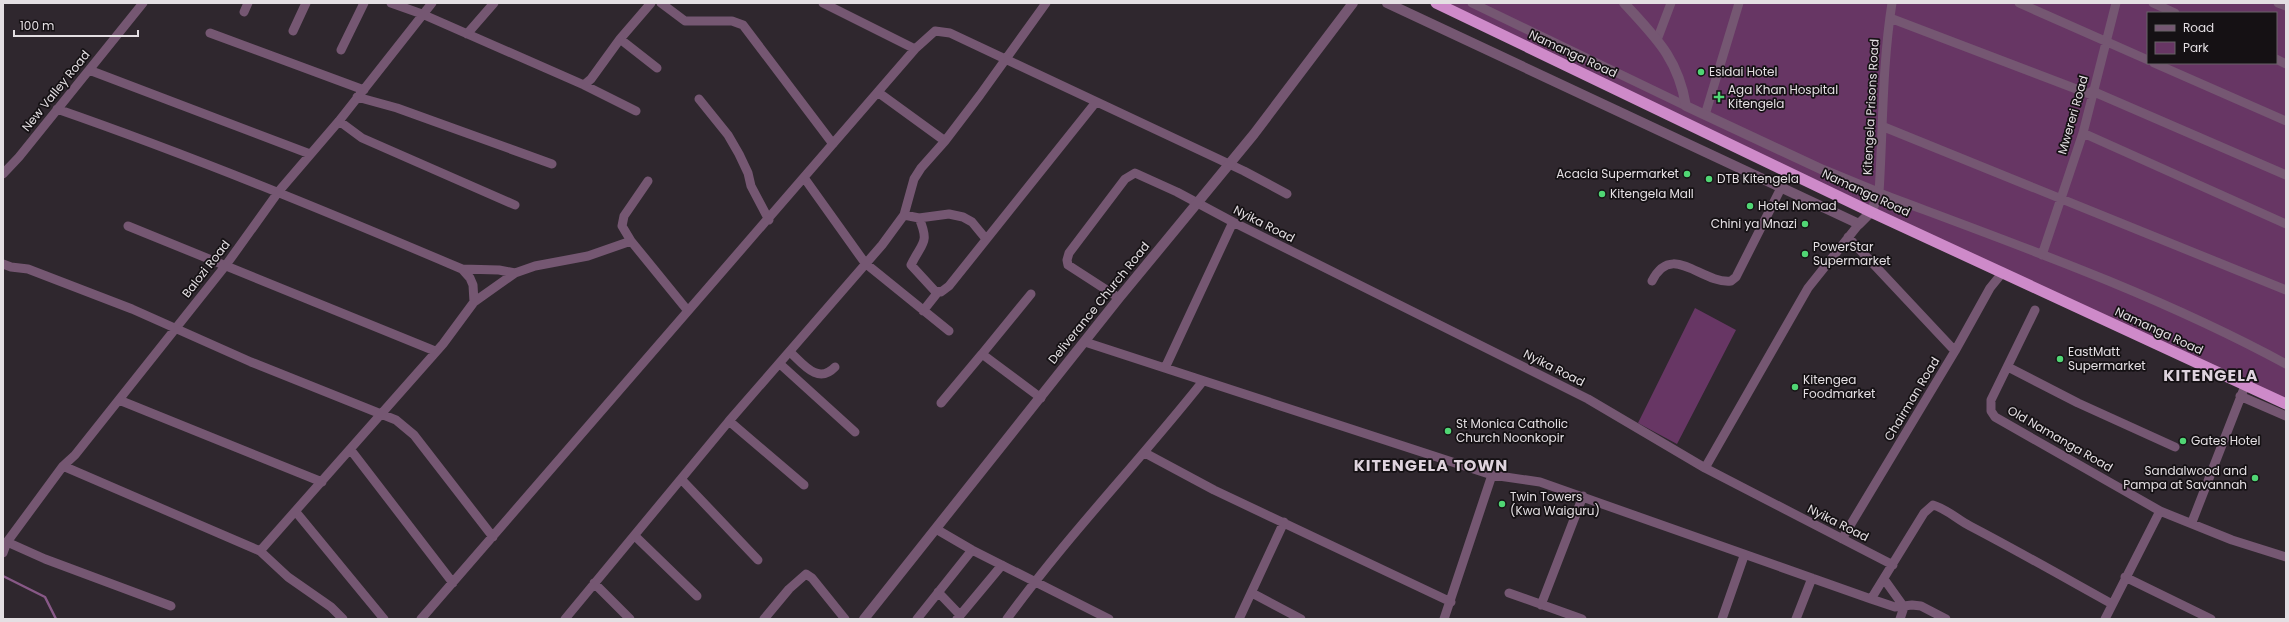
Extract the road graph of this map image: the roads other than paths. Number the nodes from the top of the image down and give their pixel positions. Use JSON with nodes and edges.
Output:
{"nodes":[{"id":1,"x":143,"y":3,"type":"edge"},
{"id":2,"x":248,"y":3,"type":"edge"},
{"id":3,"x":306,"y":3,"type":"edge"},
{"id":4,"x":364,"y":3,"type":"edge"},
{"id":5,"x":391,"y":3,"type":"edge"},
{"id":6,"x":432,"y":3,"type":"edge"},
{"id":7,"x":494,"y":3,"type":"edge"},
{"id":8,"x":651,"y":3,"type":"edge"},
{"id":9,"x":661,"y":3,"type":"edge"},
{"id":10,"x":823,"y":3,"type":"edge"},
{"id":11,"x":1046,"y":3,"type":"edge"},
{"id":12,"x":1353,"y":3,"type":"edge"},
{"id":13,"x":1387,"y":3,"type":"edge"},
{"id":14,"x":1436,"y":3,"type":"edge"},
{"id":15,"x":1472,"y":3,"type":"edge"},
{"id":16,"x":1624,"y":3,"type":"edge"},
{"id":17,"x":1671,"y":3,"type":"edge"},
{"id":18,"x":1739,"y":3,"type":"edge"},
{"id":19,"x":1892,"y":3,"type":"edge"},
{"id":20,"x":2019,"y":3,"type":"edge"},
{"id":21,"x":2116,"y":3,"type":"edge"},
{"id":22,"x":2153,"y":3,"type":"edge"},
{"id":23,"x":2278,"y":3,"type":"edge"},
{"id":24,"x":2286,"y":6,"type":"edge"},
{"id":25,"x":244,"y":12,"type":"dead end"},
{"id":26,"x":2173,"y":12,"type":"edge"},
{"id":27,"x":422,"y":14,"type":"junction"},
{"id":28,"x":1890,"y":18,"type":"junction"},
{"id":29,"x":1505,"y":19,"type":"junction"},
{"id":30,"x":293,"y":31,"type":"dead end"},
{"id":31,"x":210,"y":33,"type":"dead end"},
{"id":32,"x":467,"y":34,"type":"junction"},
{"id":33,"x":1500,"y":34,"type":"junction"},
{"id":34,"x":620,"y":39,"type":"junction"},
{"id":35,"x":1657,"y":40,"type":"junction"},
{"id":36,"x":2105,"y":41,"type":"junction"},
{"id":37,"x":915,"y":49,"type":"junction"},
{"id":38,"x":341,"y":50,"type":"dead end"},
{"id":39,"x":1006,"y":60,"type":"junction"},
{"id":40,"x":2147,"y":60,"type":"edge"},
{"id":41,"x":2277,"y":60,"type":"edge"},
{"id":42,"x":2156,"y":64,"type":"edge"},
{"id":43,"x":2286,"y":64,"type":"edge"},
{"id":44,"x":657,"y":68,"type":"dead end"},
{"id":45,"x":89,"y":70,"type":"junction"},
{"id":46,"x":584,"y":85,"type":"junction"},
{"id":47,"x":879,"y":92,"type":"junction"},
{"id":48,"x":360,"y":93,"type":"junction"},
{"id":49,"x":2092,"y":93,"type":"junction"},
{"id":50,"x":699,"y":99,"type":"dead end"},
{"id":51,"x":1096,"y":102,"type":"junction"},
{"id":52,"x":1686,"y":106,"type":"junction"},
{"id":53,"x":57,"y":108,"type":"junction"},
{"id":54,"x":636,"y":111,"type":"dead end"},
{"id":55,"x":1705,"y":115,"type":"junction"},
{"id":56,"x":339,"y":121,"type":"junction"},
{"id":57,"x":2286,"y":121,"type":"edge"},
{"id":58,"x":1884,"y":127,"type":"junction"},
{"id":59,"x":2083,"y":133,"type":"junction"},
{"id":60,"x":945,"y":141,"type":"junction"},
{"id":61,"x":833,"y":144,"type":"junction"},
{"id":62,"x":310,"y":154,"type":"junction"},
{"id":63,"x":552,"y":164,"type":"dead end"},
{"id":64,"x":1228,"y":165,"type":"junction"},
{"id":65,"x":3,"y":174,"type":"edge"},
{"id":66,"x":2286,"y":175,"type":"edge"},
{"id":67,"x":805,"y":179,"type":"junction"},
{"id":68,"x":648,"y":182,"type":"dead end"},
{"id":69,"x":1781,"y":188,"type":"junction"},
{"id":70,"x":279,"y":191,"type":"junction"},
{"id":71,"x":1878,"y":193,"type":"junction"},
{"id":72,"x":1287,"y":194,"type":"dead end"},
{"id":73,"x":2060,"y":198,"type":"junction"},
{"id":74,"x":1198,"y":204,"type":"junction"},
{"id":75,"x":515,"y":205,"type":"dead end"},
{"id":76,"x":1871,"y":212,"type":"junction"},
{"id":77,"x":904,"y":215,"type":"junction"},
{"id":78,"x":919,"y":218,"type":"junction"},
{"id":79,"x":769,"y":220,"type":"junction"},
{"id":80,"x":1233,"y":222,"type":"junction"},
{"id":81,"x":1859,"y":224,"type":"junction"},
{"id":82,"x":2286,"y":224,"type":"edge"},
{"id":83,"x":128,"y":226,"type":"dead end"},
{"id":84,"x":1848,"y":237,"type":"junction"},
{"id":85,"x":986,"y":239,"type":"junction"},
{"id":86,"x":631,"y":241,"type":"junction"},
{"id":87,"x":2042,"y":255,"type":"junction"},
{"id":88,"x":865,"y":263,"type":"junction"},
{"id":89,"x":3,"y":264,"type":"edge"},
{"id":90,"x":226,"y":265,"type":"junction"},
{"id":91,"x":462,"y":269,"type":"junction"},
{"id":92,"x":2003,"y":272,"type":"junction"},
{"id":93,"x":515,"y":273,"type":"junction"},
{"id":94,"x":1652,"y":282,"type":"dead end"},
{"id":95,"x":2286,"y":290,"type":"edge"},
{"id":96,"x":938,"y":292,"type":"junction"},
{"id":97,"x":1031,"y":294,"type":"dead end"},
{"id":98,"x":1119,"y":298,"type":"junction"},
{"id":99,"x":474,"y":302,"type":"junction"},
{"id":100,"x":2035,"y":310,"type":"dead end"},
{"id":101,"x":688,"y":311,"type":"junction"},
{"id":102,"x":922,"y":311,"type":"junction"},
{"id":103,"x":175,"y":328,"type":"junction"},
{"id":104,"x":949,"y":331,"type":"dead end"},
{"id":105,"x":1085,"y":342,"type":"junction"},
{"id":106,"x":435,"y":351,"type":"junction"},
{"id":107,"x":1955,"y":351,"type":"junction"},
{"id":108,"x":790,"y":352,"type":"junction"},
{"id":109,"x":982,"y":354,"type":"junction"},
{"id":110,"x":780,"y":364,"type":"junction"},
{"id":111,"x":2286,"y":364,"type":"edge"},
{"id":112,"x":835,"y":367,"type":"dead end"},
{"id":113,"x":2008,"y":367,"type":"junction"},
{"id":114,"x":1165,"y":368,"type":"junction"},
{"id":115,"x":1203,"y":381,"type":"junction"},
{"id":116,"x":2243,"y":391,"type":"junction"},
{"id":117,"x":1041,"y":398,"type":"junction"},
{"id":118,"x":119,"y":400,"type":"junction"},
{"id":119,"x":941,"y":403,"type":"dead end"},
{"id":120,"x":2286,"y":404,"type":"edge"},
{"id":121,"x":381,"y":413,"type":"junction"},
{"id":122,"x":2286,"y":416,"type":"edge"},
{"id":123,"x":730,"y":421,"type":"junction"},
{"id":124,"x":856,"y":432,"type":"dead end"},
{"id":125,"x":2175,"y":447,"type":"dead end"},
{"id":126,"x":350,"y":448,"type":"junction"},
{"id":127,"x":1145,"y":453,"type":"junction"},
{"id":128,"x":63,"y":466,"type":"junction"},
{"id":129,"x":1705,"y":468,"type":"junction"},
{"id":130,"x":1492,"y":475,"type":"junction"},
{"id":131,"x":682,"y":480,"type":"junction"},
{"id":132,"x":322,"y":482,"type":"junction"},
{"id":133,"x":804,"y":485,"type":"dead end"},
{"id":134,"x":1583,"y":496,"type":"junction"},
{"id":135,"x":2160,"y":511,"type":"junction"},
{"id":136,"x":296,"y":512,"type":"junction"},
{"id":137,"x":1284,"y":522,"type":"junction"},
{"id":138,"x":2192,"y":522,"type":"junction"},
{"id":139,"x":936,"y":529,"type":"junction"},
{"id":140,"x":635,"y":536,"type":"junction"},
{"id":141,"x":493,"y":537,"type":"junction"},
{"id":142,"x":1842,"y":539,"type":"junction"},
{"id":143,"x":5,"y":548,"type":"edge"},
{"id":144,"x":972,"y":550,"type":"junction"},
{"id":145,"x":260,"y":551,"type":"junction"},
{"id":146,"x":1744,"y":556,"type":"junction"},
{"id":147,"x":2286,"y":557,"type":"edge"},
{"id":148,"x":758,"y":560,"type":"dead end"},
{"id":149,"x":1002,"y":565,"type":"junction"},
{"id":150,"x":1892,"y":565,"type":"junction"},
{"id":151,"x":2126,"y":577,"type":"junction"},
{"id":152,"x":1812,"y":578,"type":"junction"},
{"id":153,"x":1884,"y":579,"type":"junction"},
{"id":154,"x":1035,"y":581,"type":"junction"},
{"id":155,"x":453,"y":583,"type":"junction"},
{"id":156,"x":594,"y":583,"type":"junction"},
{"id":157,"x":938,"y":592,"type":"junction"},
{"id":158,"x":1252,"y":593,"type":"junction"},
{"id":159,"x":1509,"y":593,"type":"dead end"},
{"id":160,"x":697,"y":596,"type":"dead end"},
{"id":161,"x":1871,"y":599,"type":"junction"},
{"id":162,"x":1451,"y":602,"type":"junction"},
{"id":163,"x":2112,"y":604,"type":"junction"},
{"id":164,"x":1541,"y":605,"type":"junction"},
{"id":165,"x":171,"y":606,"type":"dead end"},
{"id":166,"x":1904,"y":607,"type":"junction"},
{"id":167,"x":958,"y":617,"type":"edge"},
{"id":168,"x":343,"y":619,"type":"edge"},
{"id":169,"x":384,"y":619,"type":"edge"},
{"id":170,"x":421,"y":619,"type":"edge"},
{"id":171,"x":565,"y":619,"type":"edge"},
{"id":172,"x":630,"y":619,"type":"edge"},
{"id":173,"x":764,"y":619,"type":"edge"},
{"id":174,"x":845,"y":619,"type":"edge"},
{"id":175,"x":864,"y":619,"type":"edge"},
{"id":176,"x":917,"y":619,"type":"edge"},
{"id":177,"x":1007,"y":619,"type":"edge"},
{"id":178,"x":1109,"y":619,"type":"edge"},
{"id":179,"x":1239,"y":619,"type":"edge"},
{"id":180,"x":1301,"y":619,"type":"edge"},
{"id":181,"x":1444,"y":619,"type":"edge"},
{"id":182,"x":1582,"y":619,"type":"edge"},
{"id":183,"x":1722,"y":619,"type":"edge"},
{"id":184,"x":1796,"y":619,"type":"edge"},
{"id":185,"x":1900,"y":619,"type":"edge"},
{"id":186,"x":1946,"y":619,"type":"edge"},
{"id":187,"x":2105,"y":619,"type":"edge"},
{"id":188,"x":2211,"y":619,"type":"edge"}],
"edges":[{"from":1,"to":45,"type":"street","name":"New Valley Road"},
{"from":2,"to":25,"type":"street"},
{"from":3,"to":30,"type":"street"},
{"from":4,"to":38,"type":"street"},
{"from":5,"to":27,"type":"street"},
{"from":6,"to":27,"type":"street","name":"Balozi Road"},
{"from":7,"to":32,"type":"street"},
{"from":8,"to":34,"type":"street"},
{"from":9,"to":61,"type":"street"},
{"from":10,"to":37,"type":"street"},
{"from":11,"to":39,"type":"street"},
{"from":12,"to":64,"type":"street","name":"Deliverance Church Road"},
{"from":13,"to":69,"type":"street"},
{"from":14,"to":33,"type":"highway","name":"Namanga Road"},
{"from":15,"to":29,"type":"street"},
{"from":16,"to":35,"type":"street"},
{"from":17,"to":35,"type":"street"},
{"from":18,"to":55,"type":"street"},
{"from":19,"to":28,"type":"street","name":"Kitengela Prisons Road"},
{"from":20,"to":36,"type":"street"},
{"from":21,"to":36,"type":"street","name":"Mwereri Road"},
{"from":22,"to":26,"type":"street"},
{"from":23,"to":24,"type":"street"},
{"from":27,"to":32,"type":"street"},
{"from":27,"to":48,"type":"street","name":"Balozi Road"},
{"from":28,"to":49,"type":"street"},
{"from":28,"to":58,"type":"street","name":"Kitengela Prisons Road"},
{"from":29,"to":33,"type":"street"},
{"from":29,"to":52,"type":"street"},
{"from":31,"to":48,"type":"street"},
{"from":32,"to":46,"type":"street"},
{"from":33,"to":76,"type":"highway","name":"Namanga Road"},
{"from":34,"to":44,"type":"street"},
{"from":34,"to":46,"type":"street"},
{"from":35,"to":52,"type":"street"},
{"from":36,"to":40,"type":"street"},
{"from":36,"to":49,"type":"street","name":"Mwereri Road"},
{"from":37,"to":39,"type":"street"},
{"from":37,"to":47,"type":"street"},
{"from":39,"to":51,"type":"street"},
{"from":39,"to":60,"type":"street"},
{"from":41,"to":43,"type":"street"},
{"from":42,"to":57,"type":"street"},
{"from":45,"to":53,"type":"street","name":"New Valley Road"},
{"from":45,"to":62,"type":"street"},
{"from":46,"to":54,"type":"street"},
{"from":47,"to":60,"type":"street"},
{"from":47,"to":61,"type":"street"},
{"from":48,"to":56,"type":"street","name":"Balozi Road"},
{"from":48,"to":63,"type":"street"},
{"from":49,"to":59,"type":"street","name":"Mwereri Road"},
{"from":49,"to":66,"type":"street"},
{"from":50,"to":79,"type":"street"},
{"from":51,"to":64,"type":"street"},
{"from":51,"to":85,"type":"street"},
{"from":52,"to":55,"type":"street"},
{"from":53,"to":65,"type":"street","name":"New Valley Road"},
{"from":53,"to":70,"type":"street"},
{"from":55,"to":71,"type":"street"},
{"from":56,"to":62,"type":"street","name":"Balozi Road"},
{"from":56,"to":75,"type":"street"},
{"from":58,"to":71,"type":"street","name":"Kitengela Prisons Road"},
{"from":58,"to":73,"type":"street"},
{"from":59,"to":73,"type":"street","name":"Mwereri Road"},
{"from":59,"to":82,"type":"street"},
{"from":60,"to":77,"type":"street"},
{"from":61,"to":67,"type":"street"},
{"from":62,"to":70,"type":"street","name":"Balozi Road"},
{"from":64,"to":72,"type":"street"},
{"from":64,"to":74,"type":"street","name":"Deliverance Church Road"},
{"from":67,"to":79,"type":"street"},
{"from":67,"to":88,"type":"street"},
{"from":68,"to":86,"type":"street"},
{"from":69,"to":81,"type":"street"},
{"from":69,"to":94,"type":"street"},
{"from":70,"to":90,"type":"street","name":"Balozi Road"},
{"from":70,"to":91,"type":"street"},
{"from":71,"to":76,"type":"street","name":"Kitengela Prisons Road"},
{"from":71,"to":87,"type":"street"},
{"from":73,"to":87,"type":"street","name":"Mwereri Road"},
{"from":73,"to":95,"type":"street"},
{"from":74,"to":80,"type":"street","name":"Nyika Road"},
{"from":74,"to":98,"type":"street","name":"Deliverance Church Road"},
{"from":74,"to":98,"type":"street","name":"Nyika Road"},
{"from":76,"to":81,"type":"street"},
{"from":76,"to":92,"type":"highway","name":"Namanga Road"},
{"from":77,"to":78,"type":"street"},
{"from":77,"to":88,"type":"street"},
{"from":78,"to":85,"type":"street"},
{"from":78,"to":96,"type":"street"},
{"from":79,"to":101,"type":"street"},
{"from":80,"to":114,"type":"street"},
{"from":80,"to":129,"type":"street","name":"Nyika Road"},
{"from":81,"to":84,"type":"street"},
{"from":83,"to":90,"type":"street"},
{"from":84,"to":107,"type":"street"},
{"from":84,"to":129,"type":"street"},
{"from":85,"to":96,"type":"street"},
{"from":86,"to":93,"type":"street"},
{"from":86,"to":101,"type":"street"},
{"from":87,"to":111,"type":"street"},
{"from":88,"to":102,"type":"street"},
{"from":88,"to":108,"type":"street"},
{"from":89,"to":103,"type":"street"},
{"from":90,"to":103,"type":"street","name":"Balozi Road"},
{"from":90,"to":106,"type":"street"},
{"from":91,"to":93,"type":"street"},
{"from":91,"to":99,"type":"street"},
{"from":92,"to":107,"type":"street","name":"Chairman Road"},
{"from":92,"to":116,"type":"highway","name":"Namanga Road"},
{"from":93,"to":99,"type":"street"},
{"from":96,"to":102,"type":"street"},
{"from":97,"to":109,"type":"street"},
{"from":98,"to":105,"type":"street","name":"Deliverance Church Road"},
{"from":99,"to":106,"type":"street"},
{"from":100,"to":113,"type":"street","name":"Old Namanga Road"},
{"from":101,"to":141,"type":"street"},
{"from":102,"to":104,"type":"street"},
{"from":103,"to":118,"type":"street","name":"Balozi Road"},
{"from":103,"to":121,"type":"street"},
{"from":105,"to":114,"type":"street"},
{"from":105,"to":117,"type":"street","name":"Deliverance Church Road"},
{"from":106,"to":121,"type":"street"},
{"from":107,"to":142,"type":"street","name":"Chairman Road"},
{"from":108,"to":110,"type":"street"},
{"from":108,"to":112,"type":"street"},
{"from":109,"to":117,"type":"street"},
{"from":109,"to":119,"type":"street"},
{"from":110,"to":123,"type":"street"},
{"from":110,"to":124,"type":"street"},
{"from":113,"to":125,"type":"street"},
{"from":113,"to":135,"type":"street","name":"Old Namanga Road"},
{"from":114,"to":115,"type":"street"},
{"from":115,"to":127,"type":"street"},
{"from":115,"to":130,"type":"street"},
{"from":116,"to":120,"type":"highway","name":"Namanga Road"},
{"from":116,"to":122,"type":"street"},
{"from":116,"to":138,"type":"street"},
{"from":117,"to":139,"type":"street","name":"Deliverance Church Road"},
{"from":118,"to":128,"type":"street","name":"Balozi Road"},
{"from":118,"to":132,"type":"street"},
{"from":121,"to":126,"type":"street"},
{"from":121,"to":141,"type":"street"},
{"from":123,"to":131,"type":"street"},
{"from":123,"to":133,"type":"street"},
{"from":126,"to":132,"type":"street"},
{"from":126,"to":155,"type":"street"},
{"from":127,"to":137,"type":"street"},
{"from":127,"to":154,"type":"street"},
{"from":128,"to":143,"type":"street","name":"Balozi Road"},
{"from":128,"to":145,"type":"street"},
{"from":129,"to":142,"type":"street","name":"Nyika Road"},
{"from":130,"to":134,"type":"street"},
{"from":130,"to":162,"type":"street"},
{"from":131,"to":140,"type":"street"},
{"from":131,"to":148,"type":"street"},
{"from":132,"to":136,"type":"street"},
{"from":134,"to":146,"type":"street"},
{"from":134,"to":164,"type":"street"},
{"from":135,"to":138,"type":"street","name":"Old Namanga Road"},
{"from":135,"to":151,"type":"street"},
{"from":136,"to":145,"type":"street"},
{"from":136,"to":169,"type":"street"},
{"from":137,"to":158,"type":"street"},
{"from":137,"to":162,"type":"street"},
{"from":138,"to":147,"type":"street","name":"Old Namanga Road"},
{"from":139,"to":144,"type":"street"},
{"from":139,"to":175,"type":"street","name":"Deliverance Church Road"},
{"from":140,"to":156,"type":"street"},
{"from":140,"to":160,"type":"street"},
{"from":141,"to":155,"type":"street"},
{"from":142,"to":150,"type":"street","name":"Nyika Road"},
{"from":143,"to":165,"type":"street"},
{"from":144,"to":149,"type":"street"},
{"from":144,"to":157,"type":"street"},
{"from":145,"to":168,"type":"street"},
{"from":146,"to":152,"type":"street"},
{"from":146,"to":183,"type":"street"},
{"from":149,"to":154,"type":"street"},
{"from":149,"to":167,"type":"street"},
{"from":150,"to":153,"type":"street"},
{"from":150,"to":163,"type":"street"},
{"from":151,"to":163,"type":"street"},
{"from":151,"to":188,"type":"street"},
{"from":152,"to":161,"type":"street"},
{"from":152,"to":184,"type":"street"},
{"from":153,"to":161,"type":"street"},
{"from":153,"to":166,"type":"street"},
{"from":154,"to":177,"type":"street"},
{"from":154,"to":178,"type":"street"},
{"from":155,"to":170,"type":"street"},
{"from":156,"to":171,"type":"street"},
{"from":156,"to":172,"type":"street"},
{"from":157,"to":167,"type":"street"},
{"from":157,"to":176,"type":"street"},
{"from":158,"to":179,"type":"street"},
{"from":158,"to":180,"type":"street"},
{"from":159,"to":164,"type":"street"},
{"from":161,"to":166,"type":"street"},
{"from":162,"to":181,"type":"street"},
{"from":163,"to":187,"type":"street"},
{"from":164,"to":182,"type":"street"},
{"from":166,"to":185,"type":"street"},
{"from":166,"to":186,"type":"street"},
{"from":173,"to":174,"type":"street"}]}
